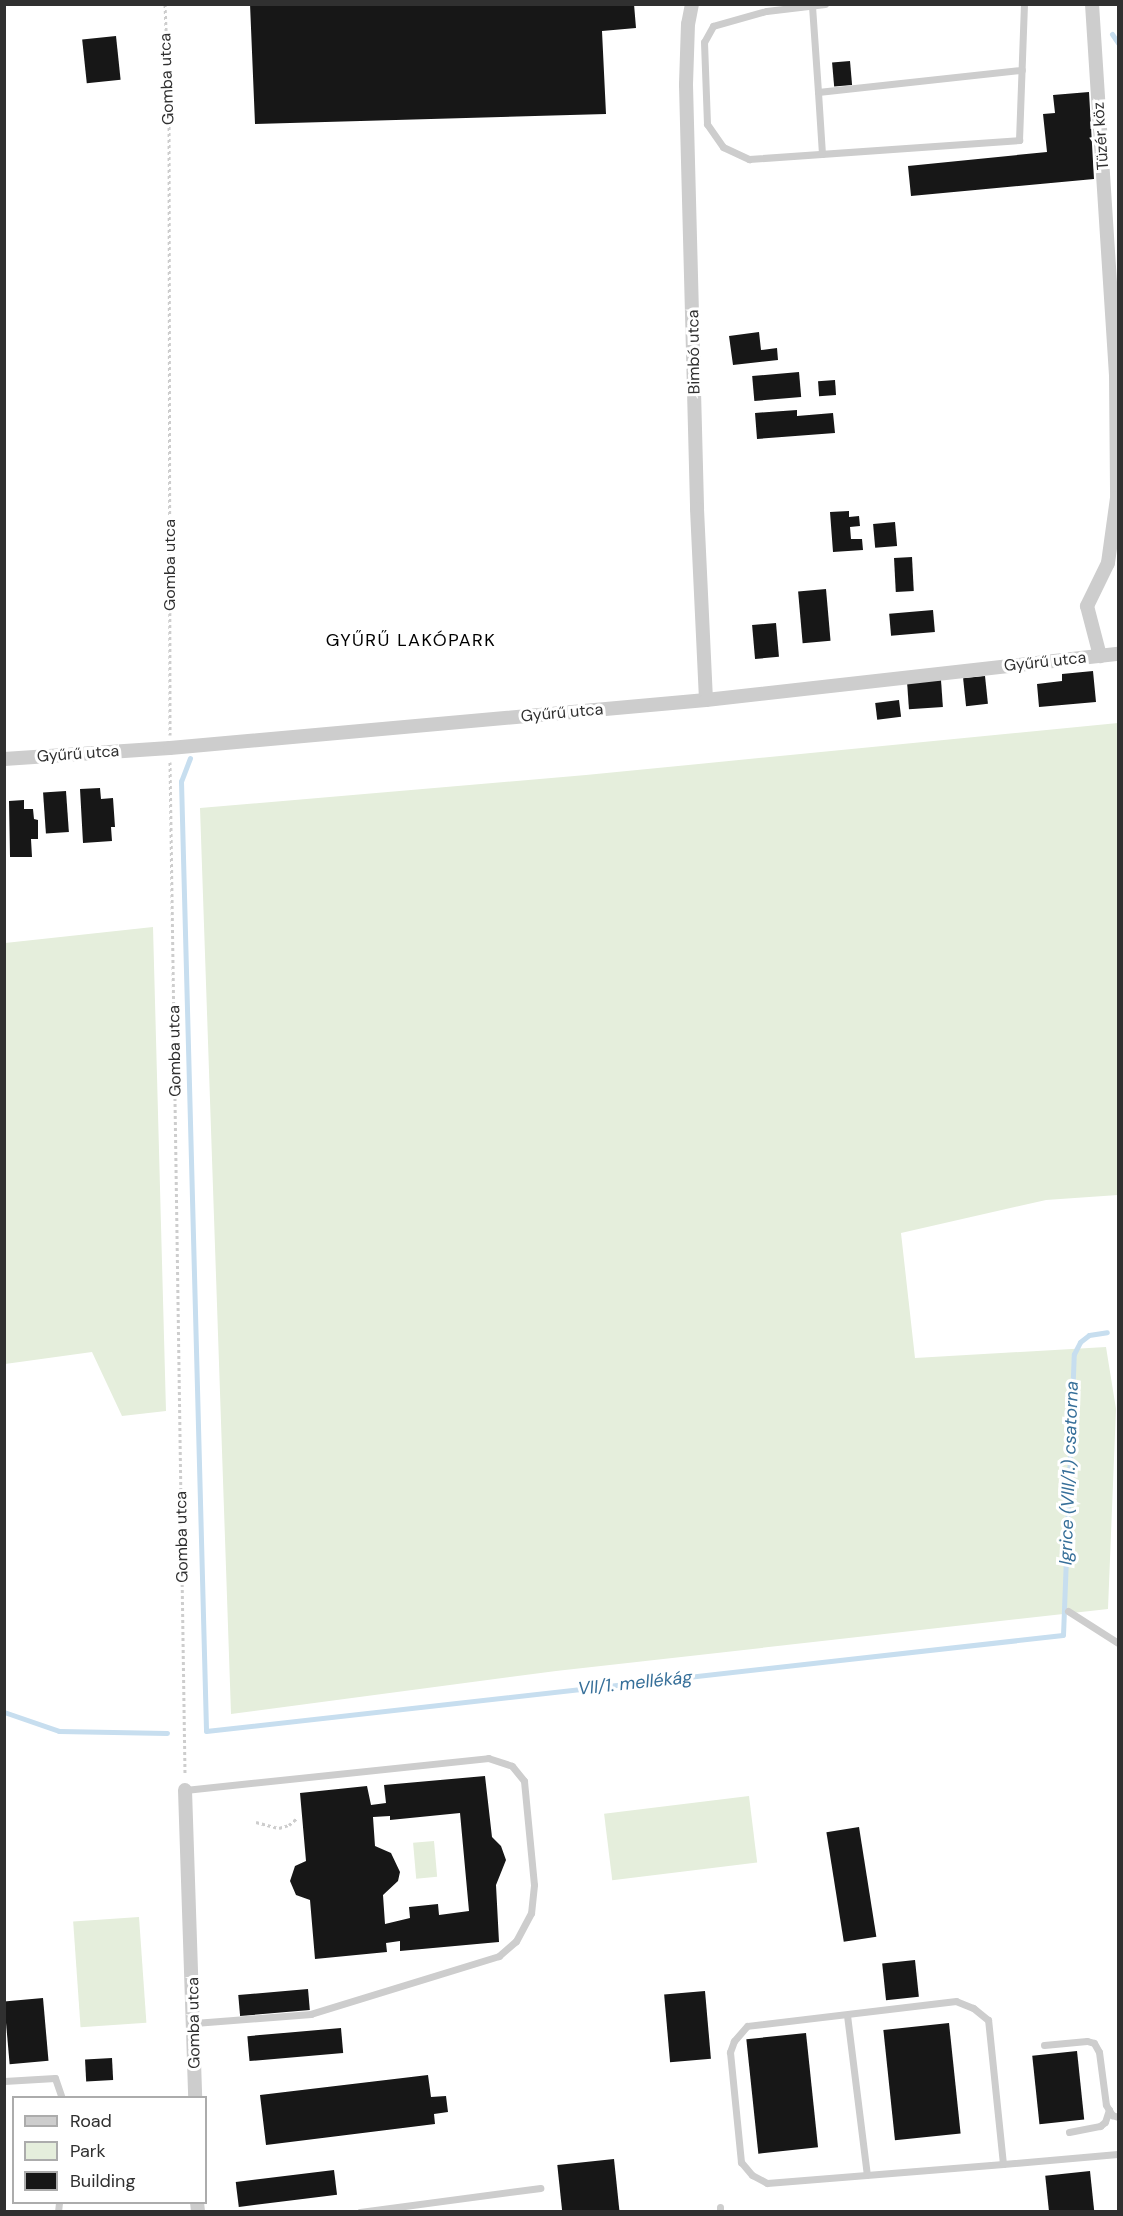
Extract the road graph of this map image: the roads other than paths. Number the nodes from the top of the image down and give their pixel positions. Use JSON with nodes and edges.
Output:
{"nodes":[{"id":1,"x":692,"y":4,"type":"edge"},
{"id":2,"x":825,"y":4,"type":"edge"},
{"id":3,"x":1024,"y":4,"type":"edge"},
{"id":4,"x":1092,"y":4,"type":"edge"},
{"id":5,"x":812,"y":6,"type":"edge"},
{"id":6,"x":1022,"y":70,"type":"junction"},
{"id":7,"x":818,"y":92,"type":"junction"},
{"id":8,"x":822,"y":154,"type":"junction"},
{"id":9,"x":1119,"y":654,"type":"edge"},
{"id":10,"x":1100,"y":656,"type":"junction"},
{"id":11,"x":706,"y":700,"type":"junction"},
{"id":12,"x":4,"y":759,"type":"edge"},
{"id":13,"x":1068,"y":1611,"type":"dead end"},
{"id":14,"x":1119,"y":1643,"type":"edge"},
{"id":15,"x":185,"y":1790,"type":"joint"},
{"id":16,"x":847,"y":2015,"type":"junction"},
{"id":17,"x":194,"y":2023,"type":"junction"},
{"id":18,"x":1044,"y":2045,"type":"dead end"},
{"id":19,"x":4,"y":2081,"type":"edge"},
{"id":20,"x":62,"y":2096,"type":"edge"},
{"id":21,"x":195,"y":2096,"type":"edge"},
{"id":22,"x":1109,"y":2110,"type":"junction"},
{"id":23,"x":1119,"y":2117,"type":"edge"},
{"id":24,"x":1069,"y":2132,"type":"dead end"},
{"id":25,"x":1119,"y":2154,"type":"edge"},
{"id":26,"x":1003,"y":2164,"type":"junction"},
{"id":27,"x":867,"y":2175,"type":"junction"},
{"id":28,"x":540,"y":2188,"type":"dead end"},
{"id":29,"x":360,"y":2211,"type":"edge"}],
"edges":[{"from":1,"to":11,"type":"street","name":"Bimbó utca"},
{"from":2,"to":5,"type":"lane"},
{"from":3,"to":6,"type":"lane"},
{"from":4,"to":10,"type":"street","name":"Tüzér köz"},
{"from":5,"to":7,"type":"lane"},
{"from":5,"to":8,"type":"lane"},
{"from":6,"to":7,"type":"lane"},
{"from":6,"to":8,"type":"lane"},
{"from":7,"to":8,"type":"lane"},
{"from":9,"to":10,"type":"street","name":"Gyűrű utca"},
{"from":10,"to":11,"type":"street","name":"Gyűrű utca"},
{"from":11,"to":12,"type":"street","name":"Gyűrű utca"},
{"from":13,"to":14,"type":"lane"},
{"from":15,"to":17,"type":"street","name":"Gomba utca"},
{"from":15,"to":17,"type":"lane"},
{"from":16,"to":26,"type":"lane"},
{"from":16,"to":27,"type":"lane"},
{"from":16,"to":27,"type":"lane"},
{"from":17,"to":21,"type":"street","name":"Gomba utca"},
{"from":18,"to":22,"type":"lane"},
{"from":19,"to":20,"type":"lane"},
{"from":22,"to":23,"type":"lane"},
{"from":22,"to":24,"type":"lane"},
{"from":25,"to":26,"type":"lane"},
{"from":26,"to":27,"type":"lane"},
{"from":28,"to":29,"type":"lane"}]}
